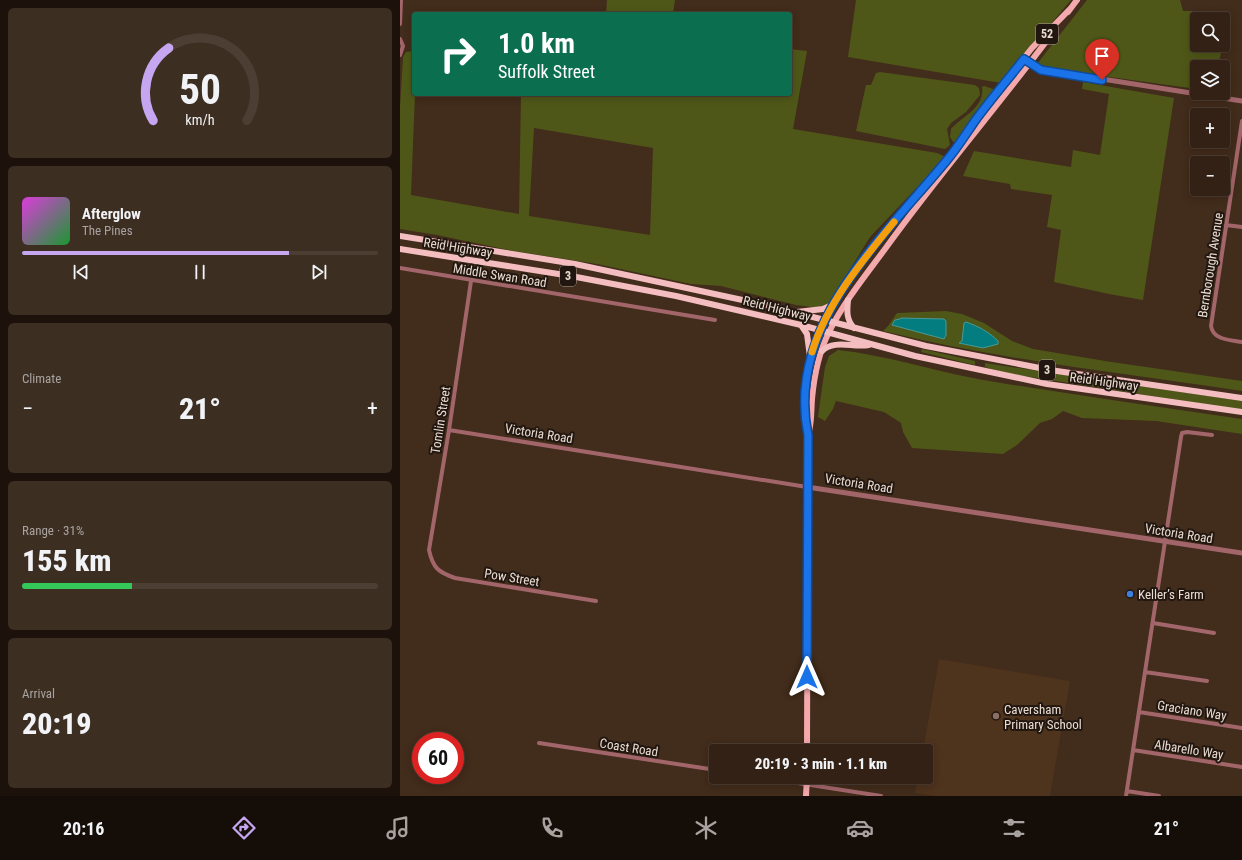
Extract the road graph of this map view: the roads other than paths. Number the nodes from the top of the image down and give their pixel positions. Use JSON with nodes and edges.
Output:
{"nodes":[{"id":1,"x":401,"y":0,"type":"edge"},
{"id":2,"x":1077,"y":0,"type":"edge"},
{"id":3,"x":400,"y":24,"type":"edge"},
{"id":4,"x":400,"y":39,"type":"edge"},
{"id":5,"x":400,"y":55,"type":"edge"},
{"id":6,"x":1027,"y":61,"type":"junction"},
{"id":7,"x":1242,"y":101,"type":"edge"},
{"id":8,"x":1242,"y":121,"type":"edge"},
{"id":9,"x":1240,"y":151,"type":"edge"},
{"id":10,"x":1226,"y":225,"type":"junction"},
{"id":11,"x":1242,"y":227,"type":"edge"},
{"id":12,"x":400,"y":236,"type":"edge"},
{"id":13,"x":400,"y":249,"type":"edge"},
{"id":14,"x":400,"y":268,"type":"edge"},
{"id":15,"x":471,"y":280,"type":"junction"},
{"id":16,"x":848,"y":300,"type":"junction"},
{"id":17,"x":832,"y":305,"type":"junction"},
{"id":18,"x":795,"y":312,"type":"junction"},
{"id":19,"x":715,"y":320,"type":"dead end"},
{"id":20,"x":825,"y":320,"type":"junction"},
{"id":21,"x":834,"y":322,"type":"junction"},
{"id":22,"x":801,"y":325,"type":"junction"},
{"id":23,"x":855,"y":328,"type":"junction"},
{"id":24,"x":820,"y":330,"type":"junction"},
{"id":25,"x":829,"y":332,"type":"junction"},
{"id":26,"x":1242,"y":342,"type":"edge"},
{"id":27,"x":872,"y":345,"type":"junction"},
{"id":28,"x":822,"y":351,"type":"junction"},
{"id":29,"x":810,"y":357,"type":"junction"},
{"id":30,"x":1242,"y":398,"type":"edge"},
{"id":31,"x":1242,"y":412,"type":"edge"},
{"id":32,"x":449,"y":430,"type":"junction"},
{"id":33,"x":808,"y":435,"type":"junction"},
{"id":34,"x":1212,"y":435,"type":"dead end"},
{"id":35,"x":807,"y":487,"type":"junction"},
{"id":36,"x":1165,"y":541,"type":"junction"},
{"id":37,"x":1242,"y":553,"type":"edge"},
{"id":38,"x":432,"y":561,"type":"joint"},
{"id":39,"x":596,"y":601,"type":"dead end"},
{"id":40,"x":1153,"y":623,"type":"junction"},
{"id":41,"x":1214,"y":633,"type":"dead end"},
{"id":42,"x":1145,"y":672,"type":"junction"},
{"id":43,"x":1207,"y":681,"type":"dead end"},
{"id":44,"x":1139,"y":712,"type":"junction"},
{"id":45,"x":1242,"y":728,"type":"edge"},
{"id":46,"x":539,"y":743,"type":"dead end"},
{"id":47,"x":807,"y":744,"type":"edge"},
{"id":48,"x":1133,"y":750,"type":"junction"},
{"id":49,"x":1242,"y":767,"type":"edge"},
{"id":50,"x":709,"y":769,"type":"edge"},
{"id":51,"x":806,"y":784,"type":"joint"},
{"id":52,"x":1126,"y":794,"type":"edge"},
{"id":53,"x":806,"y":796,"type":"edge"},
{"id":54,"x":881,"y":796,"type":"edge"},
{"id":55,"x":1159,"y":796,"type":"edge"}],
"edges":[{"from":1,"to":3,"type":"street"},
{"from":2,"to":6,"type":"main road","number":"52"},
{"from":4,"to":5,"type":"street"},
{"from":6,"to":7,"type":"street"},
{"from":6,"to":16,"type":"main road","number":"52"},
{"from":6,"to":17,"type":"main road","number":"52"},
{"from":8,"to":9,"type":"street","name":"Bernborough Avenue"},
{"from":9,"to":10,"type":"street","name":"Bernborough Avenue"},
{"from":10,"to":11,"type":"street"},
{"from":10,"to":26,"type":"street","name":"Bernborough Avenue"},
{"from":12,"to":18,"type":"highway","name":"Reid Highway","number":"3"},
{"from":13,"to":22,"type":"highway","name":"Reid Highway","number":"3"},
{"from":14,"to":15,"type":"street","name":"Middle Swan Road"},
{"from":15,"to":19,"type":"street","name":"Middle Swan Road"},
{"from":15,"to":32,"type":"street","name":"Tomlin Street"},
{"from":16,"to":21,"type":"main road","number":"52"},
{"from":16,"to":23,"type":"highway"},
{"from":17,"to":18,"type":"highway"},
{"from":17,"to":20,"type":"main road","number":"52"},
{"from":18,"to":20,"type":"highway","name":"Reid Highway","number":"3"},
{"from":20,"to":21,"type":"highway","name":"Reid Highway","number":"3"},
{"from":20,"to":24,"type":"main road","number":"52"},
{"from":21,"to":23,"type":"highway","name":"Reid Highway","number":"3"},
{"from":21,"to":25,"type":"main road","number":"52"},
{"from":22,"to":24,"type":"highway","name":"Reid Highway","number":"3"},
{"from":22,"to":29,"type":"highway"},
{"from":23,"to":30,"type":"highway","name":"Reid Highway","number":"3"},
{"from":24,"to":25,"type":"highway","name":"Reid Highway","number":"3"},
{"from":24,"to":29,"type":"main road","number":"52"},
{"from":25,"to":27,"type":"highway","name":"Reid Highway","number":"3"},
{"from":25,"to":28,"type":"main road","number":"52"},
{"from":27,"to":28,"type":"highway"},
{"from":27,"to":31,"type":"highway","name":"Reid Highway","number":"3"},
{"from":28,"to":33,"type":"main road","number":"52"},
{"from":29,"to":33,"type":"main road","number":"52"},
{"from":32,"to":35,"type":"street","name":"Victoria Road"},
{"from":32,"to":38,"type":"street","name":"Tomlin Street"},
{"from":33,"to":35,"type":"main road","number":"52"},
{"from":34,"to":36,"type":"street"},
{"from":35,"to":36,"type":"street","name":"Victoria Road"},
{"from":35,"to":47,"type":"main road","number":"52"},
{"from":36,"to":37,"type":"street","name":"Victoria Road"},
{"from":36,"to":40,"type":"street"},
{"from":38,"to":39,"type":"street","name":"Pow Street"},
{"from":40,"to":41,"type":"street"},
{"from":40,"to":42,"type":"street"},
{"from":42,"to":43,"type":"street"},
{"from":42,"to":44,"type":"street"},
{"from":44,"to":45,"type":"street","name":"Graciano Way"},
{"from":44,"to":48,"type":"street"},
{"from":46,"to":50,"type":"street","name":"Coast Road"},
{"from":48,"to":49,"type":"street","name":"Albarello Way"},
{"from":48,"to":52,"type":"street"},
{"from":51,"to":53,"type":"main road"},
{"from":51,"to":54,"type":"street"},
{"from":52,"to":55,"type":"street"}]}
